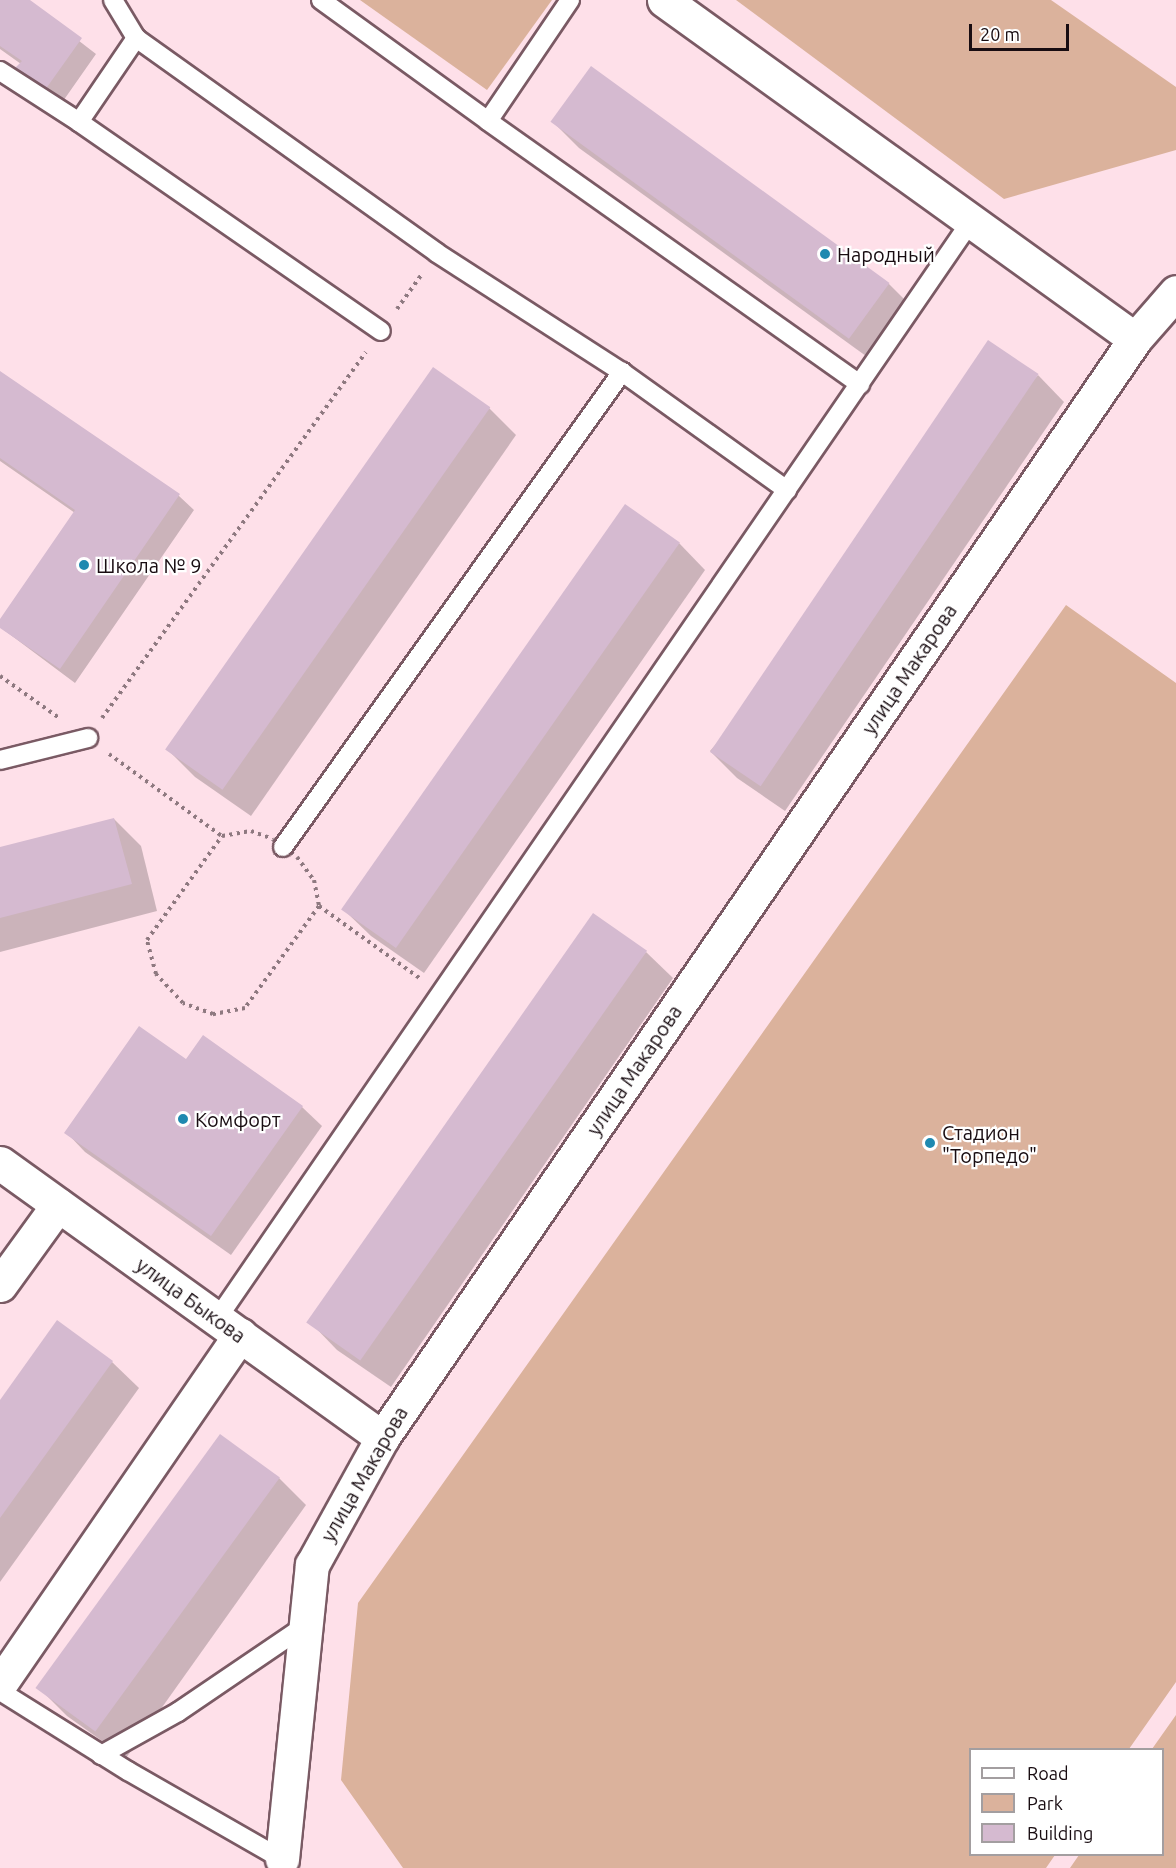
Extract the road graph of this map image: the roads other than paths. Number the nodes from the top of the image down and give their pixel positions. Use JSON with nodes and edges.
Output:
{"nodes":[{"id":1,"x":113,"y":0,"type":"edge"},
{"id":2,"x":321,"y":0,"type":"edge"},
{"id":3,"x":570,"y":0,"type":"edge"},
{"id":4,"x":664,"y":0,"type":"edge"},
{"id":5,"x":136,"y":38,"type":"junction"},
{"id":6,"x":0,"y":71,"type":"edge"},
{"id":7,"x":488,"y":121,"type":"junction"},
{"id":8,"x":79,"y":122,"type":"junction"},
{"id":9,"x":971,"y":221,"type":"junction"},
{"id":10,"x":1176,"y":292,"type":"edge"},
{"id":11,"x":381,"y":331,"type":"road end"},
{"id":12,"x":1135,"y":339,"type":"junction"},
{"id":13,"x":622,"y":372,"type":"junction"},
{"id":14,"x":860,"y":384,"type":"junction"},
{"id":15,"x":788,"y":490,"type":"junction"},
{"id":16,"x":88,"y":738,"type":"road end"},
{"id":17,"x":0,"y":760,"type":"edge"},
{"id":18,"x":283,"y":847,"type":"road end"},
{"id":19,"x":0,"y":1163,"type":"edge"},
{"id":20,"x":57,"y":1205,"type":"junction"},
{"id":21,"x":0,"y":1285,"type":"edge"},
{"id":22,"x":229,"y":1327,"type":"junction"},
{"id":23,"x":382,"y":1438,"type":"junction"},
{"id":24,"x":306,"y":1625,"type":"junction"},
{"id":25,"x":0,"y":1684,"type":"edge"},
{"id":26,"x":0,"y":1691,"type":"edge"},
{"id":27,"x":101,"y":1755,"type":"junction"},
{"id":28,"x":288,"y":1863,"type":"edge"}],
"edges":[{"from":1,"to":5,"type":"lane"},
{"from":2,"to":7,"type":"lane"},
{"from":3,"to":7,"type":"lane"},
{"from":4,"to":9,"type":"street"},
{"from":5,"to":8,"type":"lane"},
{"from":5,"to":13,"type":"lane"},
{"from":6,"to":8,"type":"lane"},
{"from":7,"to":14,"type":"lane"},
{"from":8,"to":11,"type":"lane"},
{"from":9,"to":12,"type":"street"},
{"from":9,"to":14,"type":"lane"},
{"from":10,"to":12,"type":"street","name":"улица Макарова"},
{"from":12,"to":23,"type":"street","name":"улица Макарова"},
{"from":13,"to":15,"type":"lane"},
{"from":13,"to":18,"type":"lane"},
{"from":14,"to":15,"type":"lane"},
{"from":15,"to":22,"type":"lane"},
{"from":16,"to":17,"type":"lane"},
{"from":19,"to":20,"type":"street","name":"улица Быкова"},
{"from":20,"to":21,"type":"street"},
{"from":20,"to":22,"type":"street","name":"улица Быкова"},
{"from":22,"to":23,"type":"street","name":"улица Быкова"},
{"from":22,"to":25,"type":"street"},
{"from":23,"to":24,"type":"street","name":"улица Макарова"},
{"from":24,"to":27,"type":"lane"},
{"from":24,"to":28,"type":"street","name":"улица Макарова"},
{"from":26,"to":27,"type":"lane"},
{"from":27,"to":28,"type":"lane"}]}
